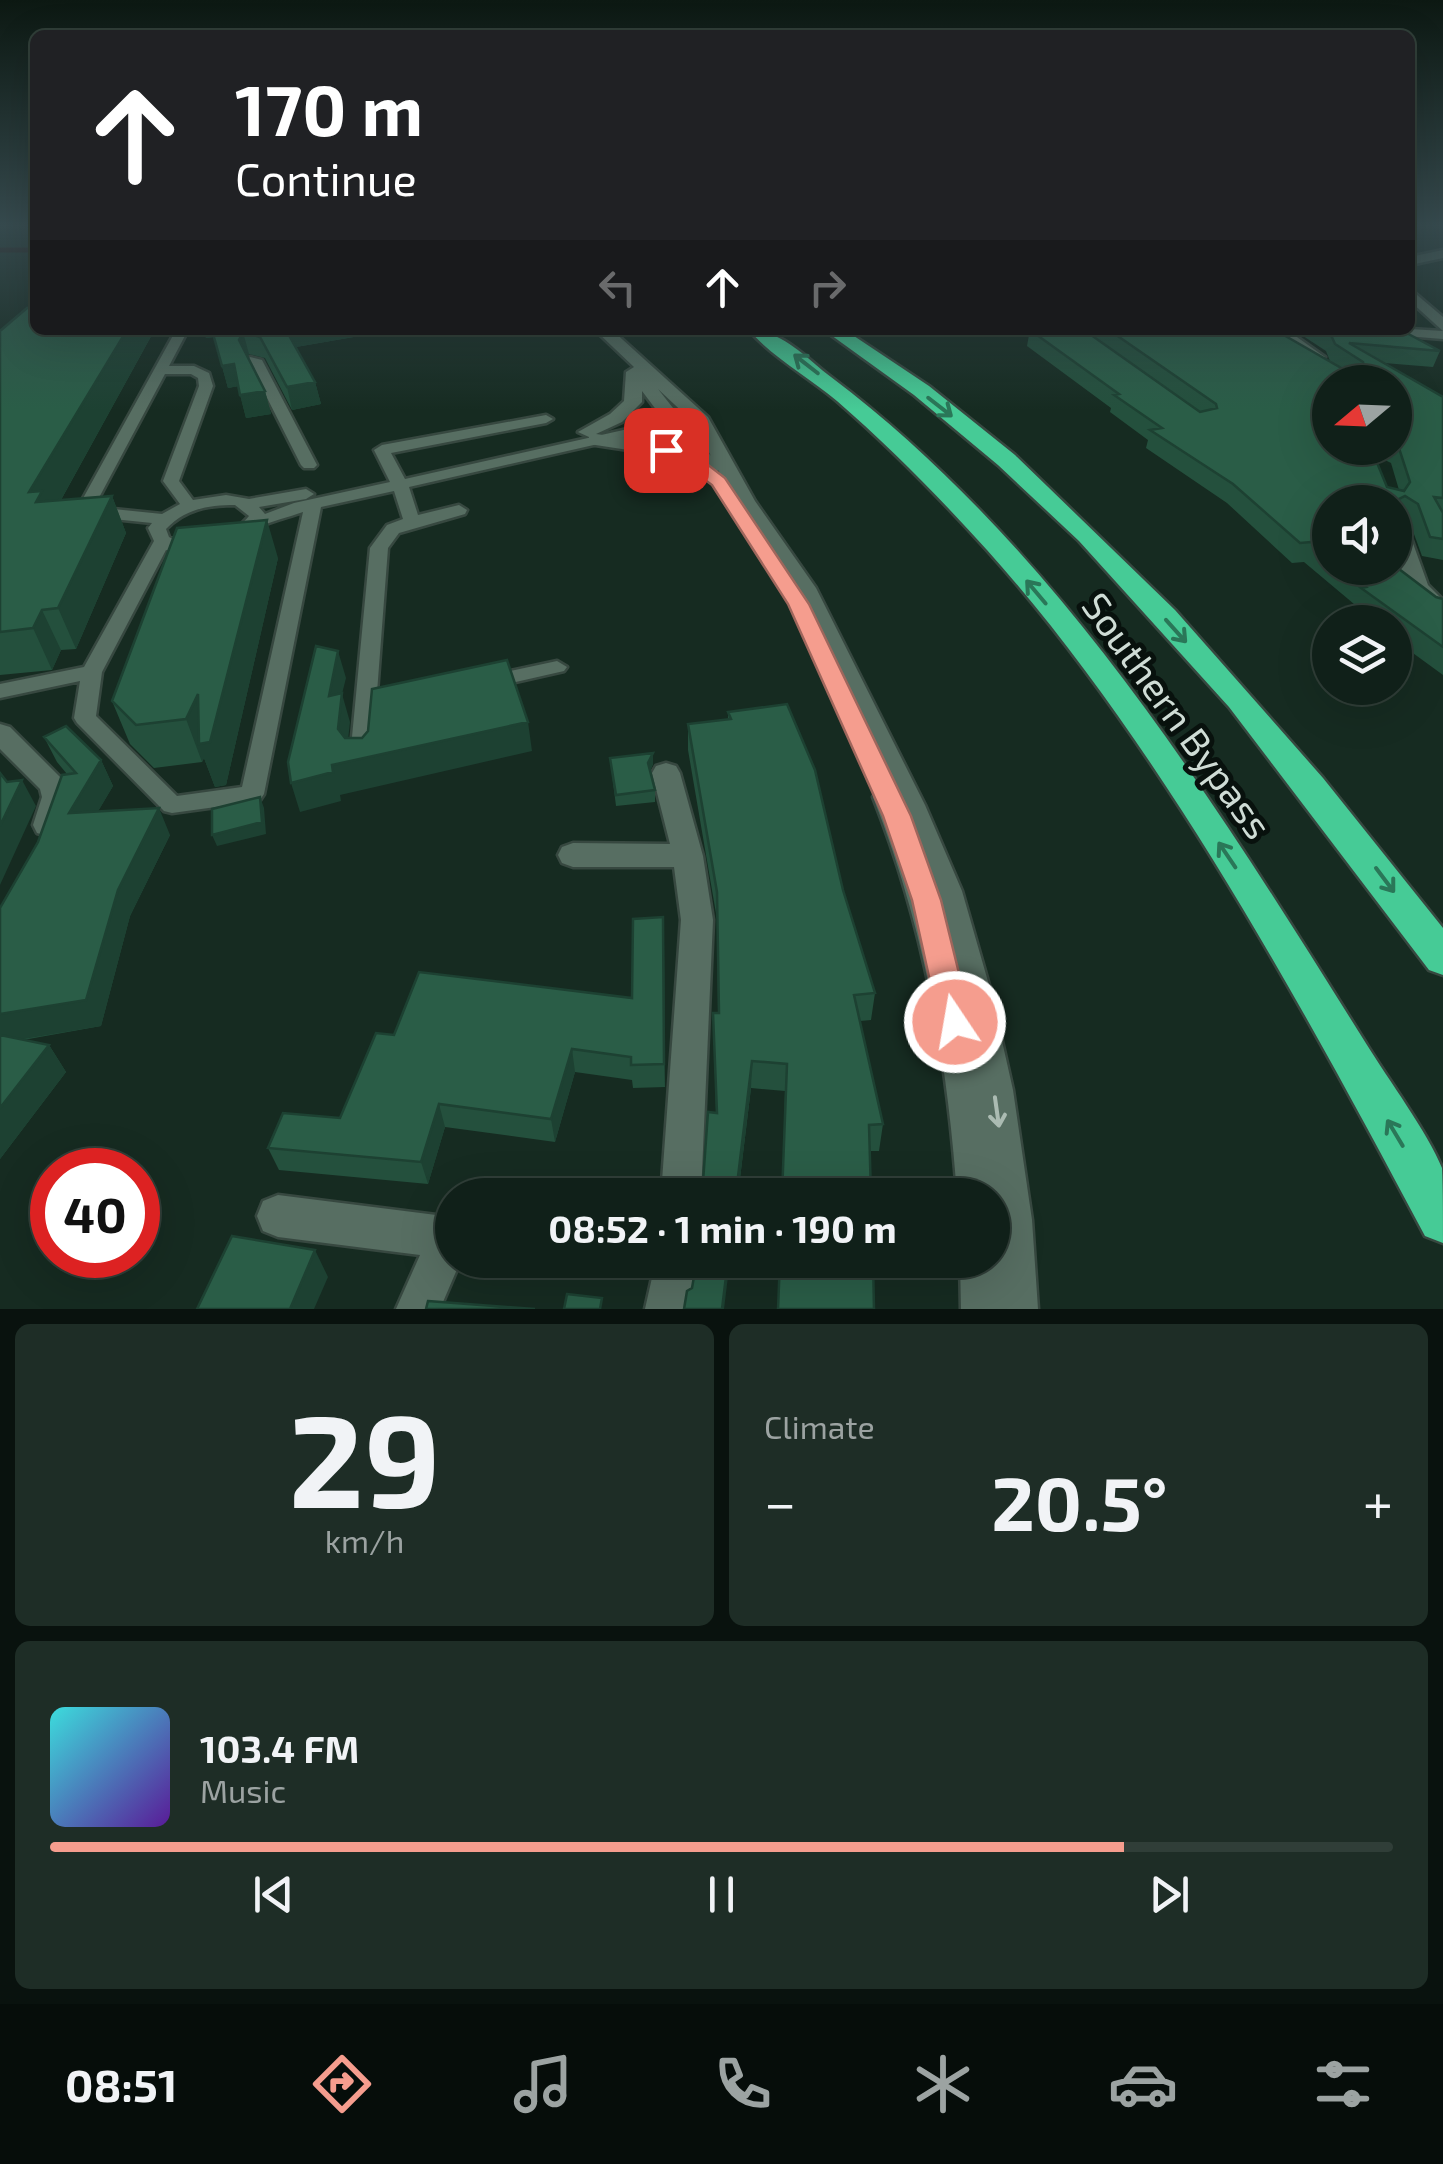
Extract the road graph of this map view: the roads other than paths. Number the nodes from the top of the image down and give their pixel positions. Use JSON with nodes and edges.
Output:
{"nodes":[{"id":1,"x":1415,"y":298,"type":"edge"},
{"id":2,"x":1415,"y":325,"type":"edge"},
{"id":3,"x":1443,"y":326,"type":"edge"},
{"id":4,"x":1415,"y":333,"type":"edge"},
{"id":5,"x":180,"y":335,"type":"edge"},
{"id":6,"x":593,"y":335,"type":"edge"},
{"id":7,"x":608,"y":335,"type":"edge"},
{"id":8,"x":765,"y":335,"type":"edge"},
{"id":9,"x":840,"y":335,"type":"edge"},
{"id":10,"x":1281,"y":335,"type":"edge"},
{"id":11,"x":1286,"y":335,"type":"edge"},
{"id":12,"x":1443,"y":335,"type":"edge"},
{"id":13,"x":255,"y":360,"type":"edge"},
{"id":14,"x":1320,"y":365,"type":"joint"},
{"id":15,"x":162,"y":370,"type":"junction"},
{"id":16,"x":634,"y":372,"type":"junction"},
{"id":17,"x":684,"y":415,"type":"junction"},
{"id":18,"x":546,"y":419,"type":"dead end"},
{"id":19,"x":591,"y":436,"type":"junction"},
{"id":20,"x":309,"y":465,"type":"dead end"},
{"id":21,"x":397,"y":479,"type":"junction"},
{"id":22,"x":719,"y":482,"type":"junction"},
{"id":23,"x":248,"y":504,"type":"junction"},
{"id":24,"x":314,"y":504,"type":"junction"},
{"id":25,"x":189,"y":506,"type":"junction"},
{"id":26,"x":459,"y":510,"type":"dead end"},
{"id":27,"x":412,"y":520,"type":"junction"},
{"id":28,"x":254,"y":524,"type":"junction"},
{"id":29,"x":163,"y":531,"type":"junction"},
{"id":30,"x":1412,"y":576,"type":"edge"},
{"id":31,"x":1443,"y":612,"type":"edge"},
{"id":32,"x":557,"y":667,"type":"dead end"},
{"id":33,"x":92,"y":672,"type":"junction"},
{"id":34,"x":461,"y":688,"type":"edge"},
{"id":35,"x":0,"y":691,"type":"edge"},
{"id":36,"x":0,"y":734,"type":"edge"},
{"id":37,"x":361,"y":758,"type":"edge"},
{"id":38,"x":666,"y":773,"type":"dead end"},
{"id":39,"x":35,"y":853,"type":"edge"},
{"id":40,"x":573,"y":855,"type":"dead end"},
{"id":41,"x":688,"y":856,"type":"junction"},
{"id":42,"x":1443,"y":958,"type":"edge"},
{"id":43,"x":682,"y":1178,"type":"edge"},
{"id":44,"x":975,"y":1178,"type":"edge"},
{"id":45,"x":278,"y":1216,"type":"dead end"},
{"id":46,"x":1443,"y":1218,"type":"edge"},
{"id":47,"x":435,"y":1236,"type":"edge"},
{"id":48,"x":435,"y":1272,"type":"edge"},
{"id":49,"x":673,"y":1278,"type":"edge"},
{"id":50,"x":982,"y":1278,"type":"edge"},
{"id":51,"x":418,"y":1309,"type":"edge"},
{"id":52,"x":667,"y":1309,"type":"edge"},
{"id":53,"x":983,"y":1309,"type":"edge"},
{"id":54,"x":1016,"y":1309,"type":"edge"}],
"edges":[{"from":1,"to":3,"type":"street"},
{"from":2,"to":3,"type":"lane"},
{"from":4,"to":12,"type":"lane"},
{"from":5,"to":15,"type":"lane"},
{"from":6,"to":16,"type":"street"},
{"from":7,"to":17,"type":"street"},
{"from":46,"to":8,"type":"highway","name":"Southern Bypass","one_way":true},
{"from":9,"to":42,"type":"highway","name":"Southern Bypass","one_way":true},
{"from":10,"to":14,"type":"lane"},
{"from":11,"to":14,"type":"lane"},
{"from":13,"to":20,"type":"lane"},
{"from":15,"to":25,"type":"lane"},
{"from":15,"to":29,"type":"lane"},
{"from":16,"to":17,"type":"street"},
{"from":16,"to":19,"type":"street"},
{"from":17,"to":19,"type":"lane"},
{"from":17,"to":22,"type":"street"},
{"from":17,"to":54,"type":"street","one_way":true},
{"from":18,"to":21,"type":"lane"},
{"from":19,"to":21,"type":"lane"},
{"from":19,"to":22,"type":"street"},
{"from":21,"to":23,"type":"lane"},
{"from":21,"to":24,"type":"lane"},
{"from":21,"to":27,"type":"lane"},
{"from":22,"to":44,"type":"street"},
{"from":23,"to":25,"type":"lane"},
{"from":23,"to":28,"type":"lane"},
{"from":24,"to":28,"type":"lane"},
{"from":24,"to":33,"type":"lane"},
{"from":25,"to":29,"type":"lane"},
{"from":26,"to":27,"type":"lane"},
{"from":27,"to":37,"type":"lane"},
{"from":28,"to":29,"type":"lane"},
{"from":29,"to":33,"type":"lane"},
{"from":30,"to":31,"type":"street"},
{"from":32,"to":34,"type":"lane"},
{"from":33,"to":35,"type":"lane"},
{"from":36,"to":39,"type":"street"},
{"from":38,"to":41,"type":"street"},
{"from":40,"to":41,"type":"street"},
{"from":41,"to":43,"type":"street"},
{"from":45,"to":47,"type":"street"},
{"from":48,"to":51,"type":"street"},
{"from":49,"to":52,"type":"street"},
{"from":50,"to":53,"type":"street"}]}
